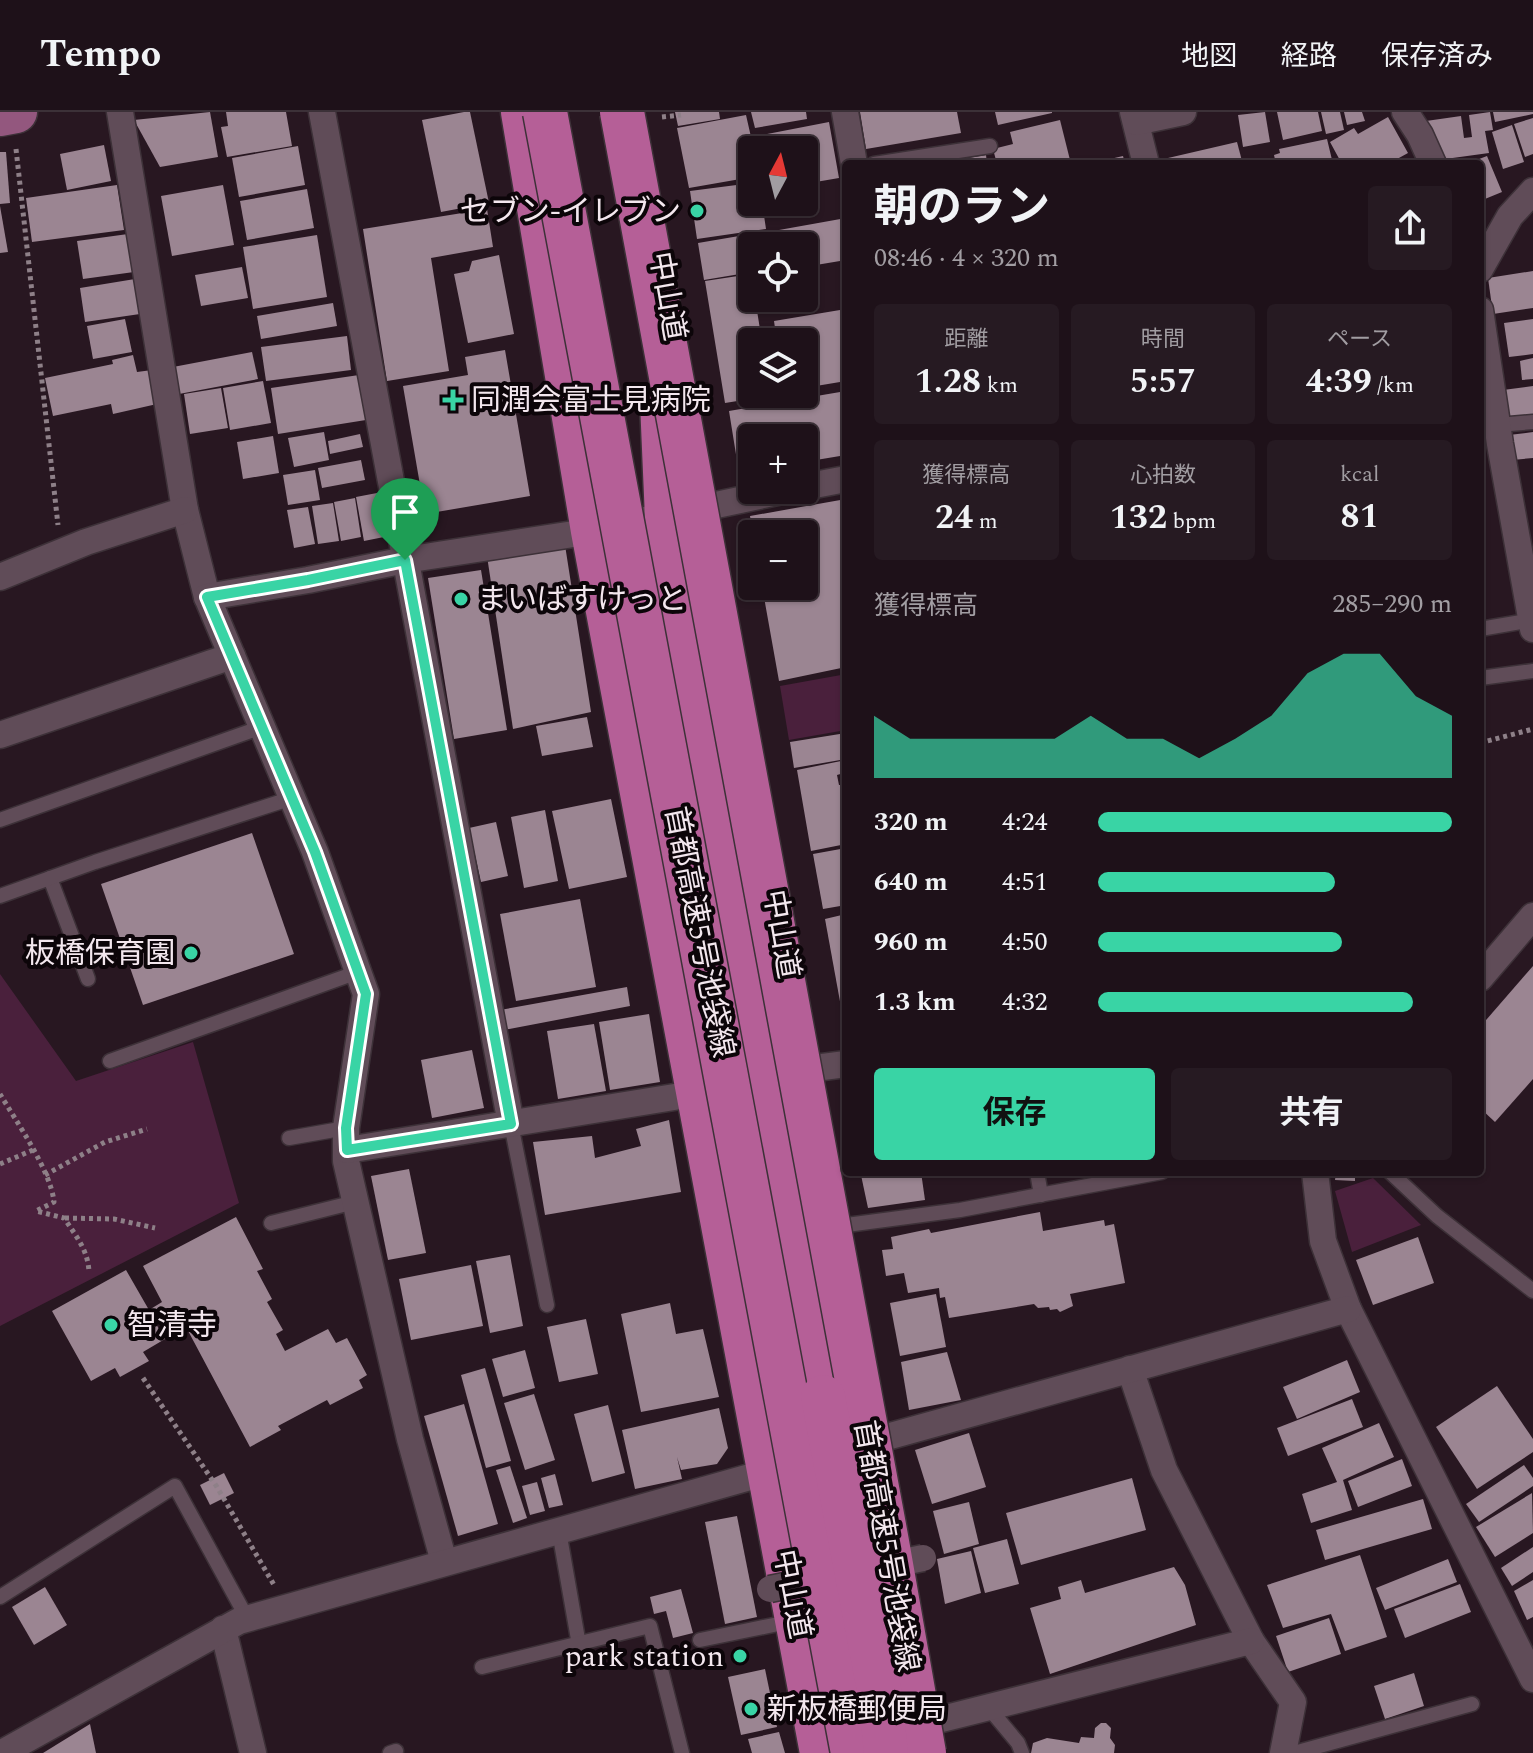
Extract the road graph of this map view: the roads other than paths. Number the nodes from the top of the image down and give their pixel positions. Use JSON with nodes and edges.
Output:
{"nodes":[{"id":1,"x":14,"y":112,"type":"edge"},
{"id":2,"x":120,"y":112,"type":"edge"},
{"id":3,"x":322,"y":112,"type":"edge"},
{"id":4,"x":523,"y":112,"type":"edge"},
{"id":5,"x":545,"y":112,"type":"edge"},
{"id":6,"x":845,"y":112,"type":"edge"},
{"id":7,"x":1183,"y":112,"type":"edge"},
{"id":8,"x":1405,"y":112,"type":"edge"},
{"id":9,"x":640,"y":114,"type":"edge"},
{"id":10,"x":0,"y":115,"type":"edge"},
{"id":11,"x":1135,"y":117,"type":"edge"},
{"id":12,"x":990,"y":146,"type":"dead end"},
{"id":13,"x":853,"y":160,"type":"edge"},
{"id":14,"x":900,"y":160,"type":"edge"},
{"id":15,"x":1145,"y":160,"type":"edge"},
{"id":16,"x":1431,"y":160,"type":"edge"},
{"id":17,"x":1533,"y":191,"type":"edge"},
{"id":18,"x":1484,"y":262,"type":"edge"},
{"id":19,"x":1484,"y":336,"type":"edge"},
{"id":20,"x":1533,"y":422,"type":"edge"},
{"id":21,"x":1498,"y":425,"type":"junction"},
{"id":22,"x":842,"y":480,"type":"edge"},
{"id":23,"x":818,"y":484,"type":"edge"},
{"id":24,"x":738,"y":500,"type":"edge"},
{"id":25,"x":185,"y":510,"type":"junction"},
{"id":26,"x":685,"y":510,"type":"junction"},
{"id":27,"x":1524,"y":528,"type":"edge"},
{"id":28,"x":593,"y":531,"type":"junction"},
{"id":29,"x":405,"y":560,"type":"junction"},
{"id":30,"x":0,"y":577,"type":"edge"},
{"id":31,"x":207,"y":597,"type":"junction"},
{"id":32,"x":1532,"y":625,"type":"edge"},
{"id":33,"x":1484,"y":629,"type":"edge"},
{"id":34,"x":232,"y":656,"type":"junction"},
{"id":35,"x":1533,"y":671,"type":"edge"},
{"id":36,"x":1484,"y":677,"type":"edge"},
{"id":37,"x":262,"y":727,"type":"junction"},
{"id":38,"x":0,"y":735,"type":"edge"},
{"id":39,"x":292,"y":798,"type":"junction"},
{"id":40,"x":0,"y":820,"type":"edge"},
{"id":41,"x":50,"y":878,"type":"junction"},
{"id":42,"x":0,"y":896,"type":"edge"},
{"id":43,"x":1533,"y":916,"type":"edge"},
{"id":44,"x":358,"y":972,"type":"junction"},
{"id":45,"x":1484,"y":973,"type":"edge"},
{"id":46,"x":88,"y":979,"type":"dead end"},
{"id":47,"x":110,"y":1061,"type":"dead end"},
{"id":48,"x":827,"y":1067,"type":"edge"},
{"id":49,"x":699,"y":1093,"type":"junction"},
{"id":50,"x":511,"y":1124,"type":"junction"},
{"id":51,"x":289,"y":1138,"type":"dead end"},
{"id":52,"x":346,"y":1139,"type":"junction"},
{"id":53,"x":1038,"y":1176,"type":"edge"},
{"id":54,"x":1141,"y":1176,"type":"edge"},
{"id":55,"x":1315,"y":1176,"type":"edge"},
{"id":56,"x":1394,"y":1176,"type":"edge"},
{"id":57,"x":1041,"y":1195,"type":"junction"},
{"id":58,"x":355,"y":1202,"type":"junction"},
{"id":59,"x":271,"y":1223,"type":"dead end"},
{"id":60,"x":839,"y":1226,"type":"junction"},
{"id":61,"x":1533,"y":1291,"type":"edge"},
{"id":62,"x":547,"y":1305,"type":"dead end"},
{"id":63,"x":1348,"y":1309,"type":"junction"},
{"id":64,"x":1130,"y":1369,"type":"junction"},
{"id":65,"x":879,"y":1437,"type":"junction"},
{"id":66,"x":770,"y":1471,"type":"junction"},
{"id":67,"x":559,"y":1531,"type":"junction"},
{"id":68,"x":923,"y":1558,"type":"dead end"},
{"id":69,"x":444,"y":1562,"type":"junction"},
{"id":70,"x":0,"y":1597,"type":"edge"},
{"id":71,"x":784,"y":1604,"type":"junction"},
{"id":72,"x":247,"y":1618,"type":"junction"},
{"id":73,"x":223,"y":1629,"type":"junction"},
{"id":74,"x":700,"y":1640,"type":"dead end"},
{"id":75,"x":1251,"y":1641,"type":"junction"},
{"id":76,"x":1524,"y":1641,"type":"edge"},
{"id":77,"x":579,"y":1645,"type":"junction"},
{"id":78,"x":482,"y":1667,"type":"dead end"},
{"id":79,"x":1533,"y":1679,"type":"edge"},
{"id":80,"x":1472,"y":1704,"type":"dead end"},
{"id":81,"x":988,"y":1707,"type":"junction"},
{"id":82,"x":932,"y":1742,"type":"edge"},
{"id":83,"x":2,"y":1753,"type":"edge"},
{"id":84,"x":253,"y":1753,"type":"edge"},
{"id":85,"x":682,"y":1753,"type":"edge"},
{"id":86,"x":822,"y":1753,"type":"edge"},
{"id":87,"x":853,"y":1753,"type":"edge"},
{"id":88,"x":873,"y":1753,"type":"edge"},
{"id":89,"x":886,"y":1753,"type":"edge"},
{"id":90,"x":1022,"y":1753,"type":"edge"},
{"id":91,"x":1283,"y":1753,"type":"edge"},
{"id":92,"x":1294,"y":1753,"type":"edge"}],
"edges":[{"from":1,"to":10,"type":"main road"},
{"from":2,"to":25,"type":"street"},
{"from":3,"to":29,"type":"street"},
{"from":4,"to":28,"type":"highway","name":"中山道"},
{"from":5,"to":87,"type":"highway","name":"首都高速5号池袋線","bridge":true},
{"from":6,"to":13,"type":"street"},
{"from":7,"to":11,"type":"street"},
{"from":8,"to":16,"type":"street"},
{"from":9,"to":26,"type":"highway","name":"中山道"},
{"from":9,"to":82,"type":"highway","name":"首都高速5号池袋線","bridge":true},
{"from":11,"to":15,"type":"street"},
{"from":12,"to":14,"type":"lane"},
{"from":17,"to":18,"type":"street"},
{"from":19,"to":21,"type":"street"},
{"from":20,"to":21,"type":"lane"},
{"from":21,"to":27,"type":"street"},
{"from":22,"to":23,"type":"street"},
{"from":24,"to":26,"type":"street"},
{"from":25,"to":30,"type":"street"},
{"from":25,"to":31,"type":"street"},
{"from":26,"to":28,"type":"street"},
{"from":26,"to":48,"type":"highway","name":"中山道"},
{"from":26,"to":89,"type":"highway","bridge":true},
{"from":27,"to":32,"type":"street"},
{"from":28,"to":29,"type":"street"},
{"from":28,"to":49,"type":"highway","name":"中山道"},
{"from":29,"to":31,"type":"street"},
{"from":29,"to":50,"type":"street"},
{"from":31,"to":34,"type":"street"},
{"from":32,"to":33,"type":"lane"},
{"from":34,"to":37,"type":"street"},
{"from":34,"to":38,"type":"street"},
{"from":35,"to":36,"type":"lane"},
{"from":37,"to":39,"type":"street"},
{"from":37,"to":40,"type":"lane"},
{"from":39,"to":41,"type":"lane"},
{"from":39,"to":44,"type":"street"},
{"from":41,"to":42,"type":"lane"},
{"from":41,"to":46,"type":"lane"},
{"from":43,"to":45,"type":"street"},
{"from":44,"to":47,"type":"lane"},
{"from":44,"to":52,"type":"street"},
{"from":48,"to":60,"type":"highway","name":"中山道"},
{"from":49,"to":50,"type":"street"},
{"from":49,"to":66,"type":"highway","name":"中山道"},
{"from":50,"to":52,"type":"street"},
{"from":50,"to":62,"type":"lane"},
{"from":51,"to":52,"type":"lane"},
{"from":52,"to":58,"type":"street"},
{"from":53,"to":57,"type":"lane"},
{"from":54,"to":57,"type":"lane"},
{"from":55,"to":63,"type":"street"},
{"from":56,"to":61,"type":"lane"},
{"from":57,"to":60,"type":"lane"},
{"from":58,"to":59,"type":"lane"},
{"from":58,"to":69,"type":"street"},
{"from":60,"to":65,"type":"highway","name":"中山道"},
{"from":63,"to":64,"type":"street"},
{"from":63,"to":76,"type":"street"},
{"from":64,"to":65,"type":"street"},
{"from":64,"to":75,"type":"street"},
{"from":65,"to":66,"type":"street"},
{"from":65,"to":82,"type":"highway","name":"中山道"},
{"from":66,"to":67,"type":"street"},
{"from":66,"to":71,"type":"highway","name":"中山道"},
{"from":66,"to":88,"type":"highway"},
{"from":67,"to":69,"type":"street"},
{"from":67,"to":77,"type":"lane"},
{"from":68,"to":71,"type":"street","bridge":true},
{"from":69,"to":72,"type":"street"},
{"from":70,"to":72,"type":"lane"},
{"from":71,"to":74,"type":"lane"},
{"from":71,"to":86,"type":"highway","name":"中山道"},
{"from":72,"to":73,"type":"street"},
{"from":73,"to":83,"type":"street"},
{"from":73,"to":84,"type":"street"},
{"from":75,"to":81,"type":"street"},
{"from":75,"to":91,"type":"street"},
{"from":76,"to":79,"type":"street"},
{"from":77,"to":78,"type":"lane"},
{"from":77,"to":85,"type":"lane"},
{"from":80,"to":92,"type":"lane"},
{"from":81,"to":82,"type":"street"},
{"from":81,"to":90,"type":"lane"}]}
